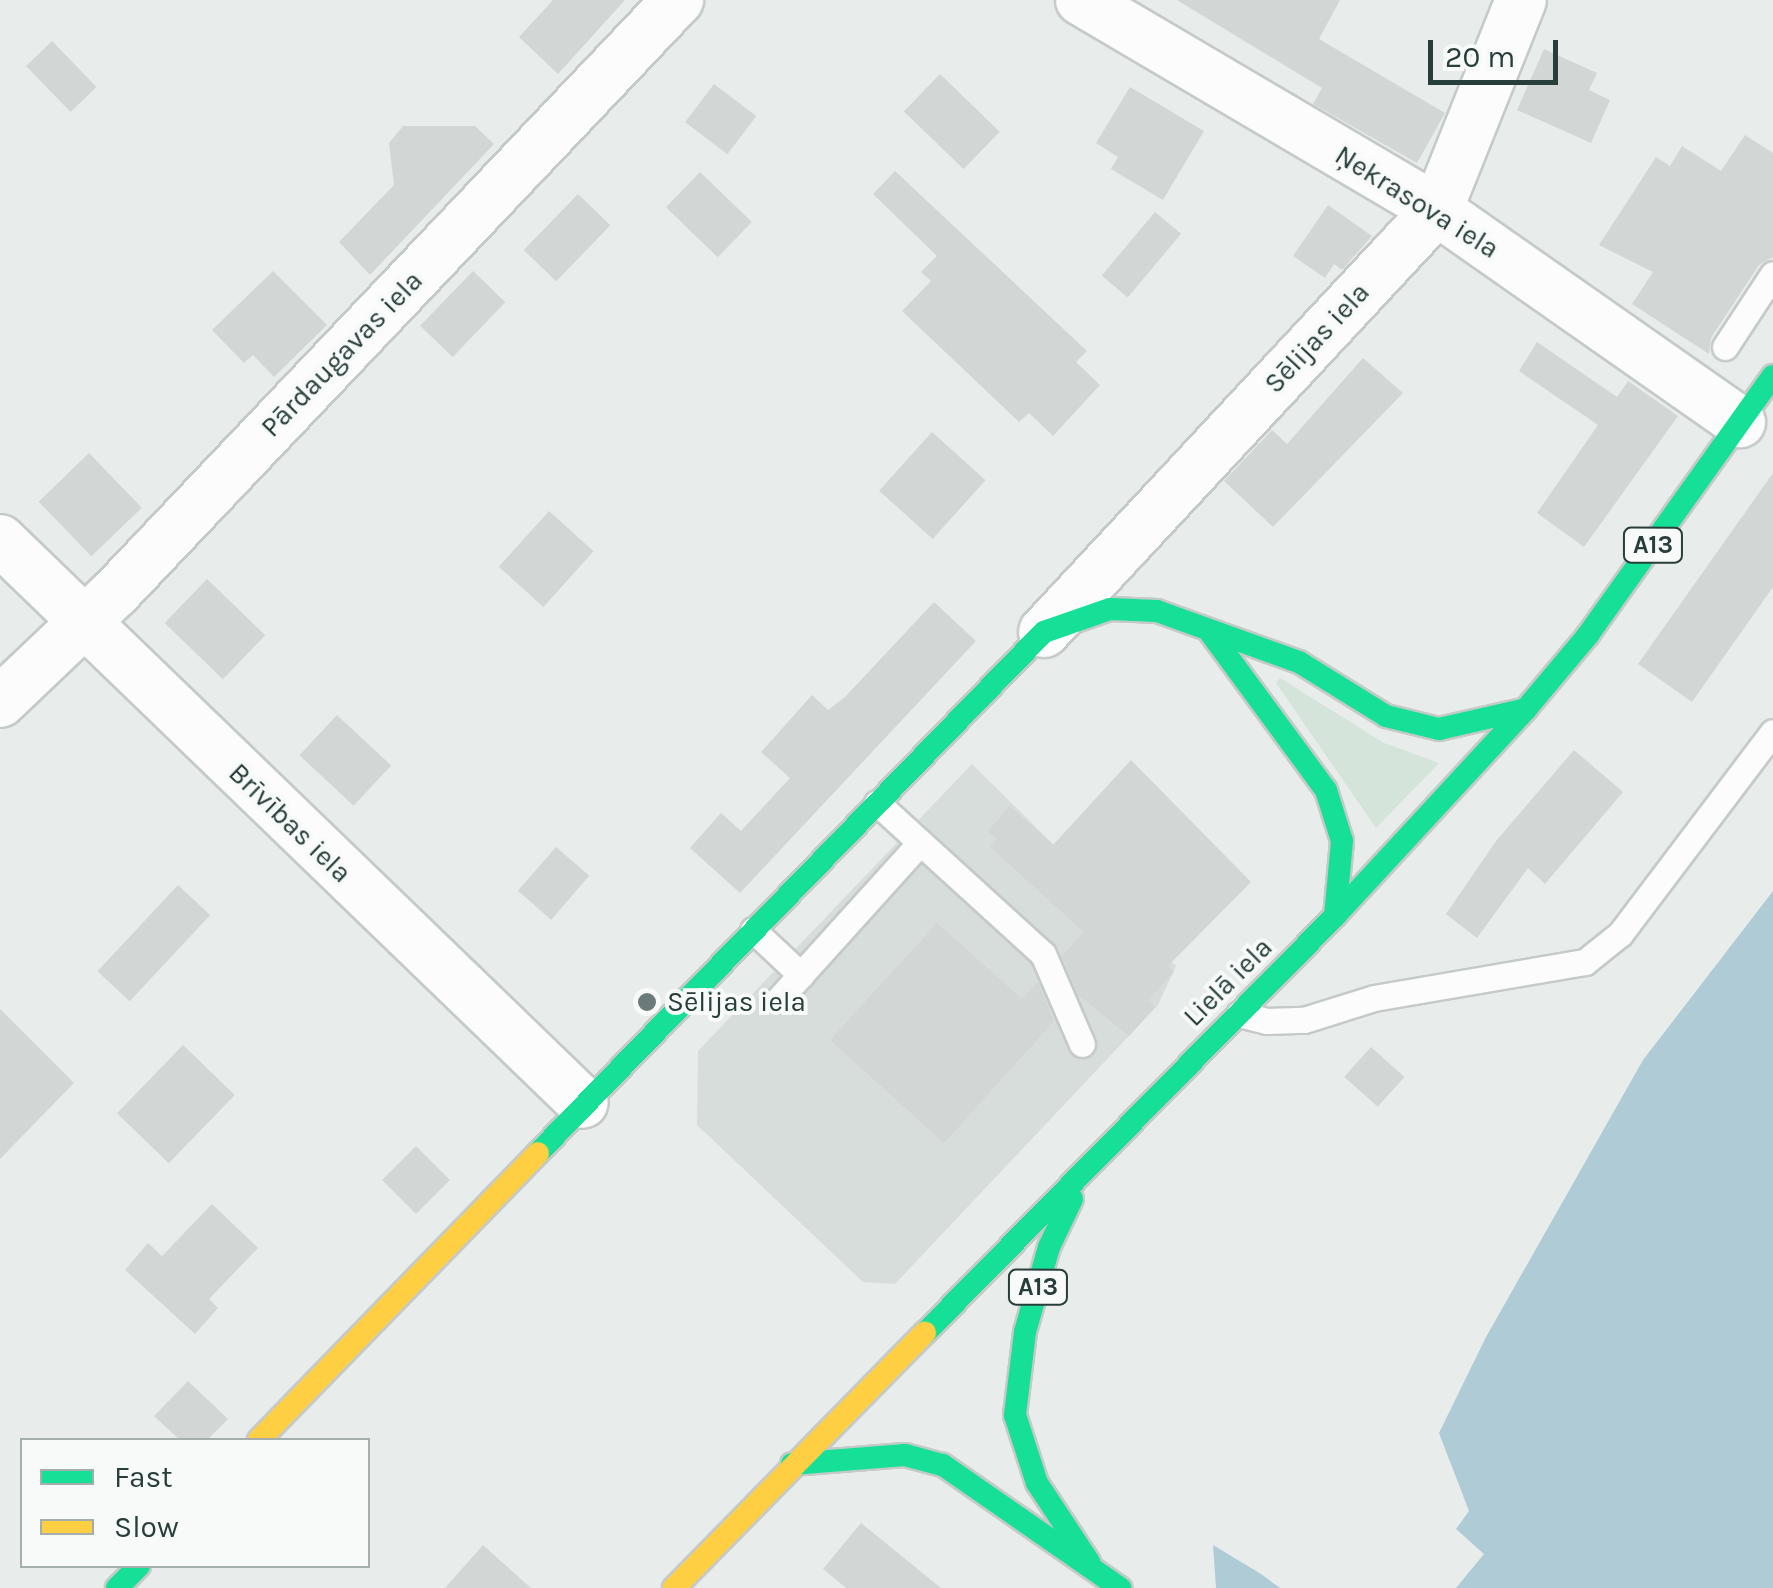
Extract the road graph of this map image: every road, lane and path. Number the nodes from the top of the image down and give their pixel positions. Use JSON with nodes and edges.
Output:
{"nodes":[{"id":1,"x":678,"y":0,"type":"edge"},
{"id":2,"x":1081,"y":0,"type":"edge"},
{"id":3,"x":1520,"y":0,"type":"edge"},
{"id":4,"x":1436,"y":210,"type":"junction"},
{"id":5,"x":1773,"y":274,"type":"edge"},
{"id":6,"x":1724,"y":347,"type":"dead end"},
{"id":7,"x":1773,"y":376,"type":"edge"},
{"id":8,"x":1740,"y":422,"type":"junction"},
{"id":9,"x":0,"y":540,"type":"edge"},
{"id":10,"x":82,"y":623,"type":"junction"},
{"id":11,"x":1210,"y":631,"type":"junction"},
{"id":12,"x":1044,"y":632,"type":"junction"},
{"id":13,"x":0,"y":702,"type":"edge"},
{"id":14,"x":1526,"y":709,"type":"junction"},
{"id":15,"x":1773,"y":732,"type":"edge"},
{"id":16,"x":876,"y":804,"type":"junction"},
{"id":17,"x":920,"y":843,"type":"junction"},
{"id":18,"x":1336,"y":916,"type":"junction"},
{"id":19,"x":752,"y":930,"type":"junction"},
{"id":20,"x":801,"y":975,"type":"junction"},
{"id":21,"x":778,"y":1000,"type":"dead end"},
{"id":22,"x":1239,"y":1014,"type":"junction"},
{"id":23,"x":1082,"y":1044,"type":"dead end"},
{"id":24,"x":583,"y":1104,"type":"junction"},
{"id":25,"x":1088,"y":1167,"type":"junction"},
{"id":26,"x":261,"y":1438,"type":"edge"},
{"id":27,"x":792,"y":1464,"type":"junction"},
{"id":28,"x":1089,"y":1562,"type":"junction"},
{"id":29,"x":137,"y":1568,"type":"edge"},
{"id":30,"x":117,"y":1588,"type":"edge"},
{"id":31,"x":674,"y":1588,"type":"edge"},
{"id":32,"x":1120,"y":1588,"type":"edge"}],
"edges":[{"from":1,"to":10,"type":"street","name":"Pārdaugavas iela"},
{"from":2,"to":4,"type":"street","name":"Ņekrasova iela"},
{"from":3,"to":4,"type":"street","name":"Sēlijas iela"},
{"from":4,"to":8,"type":"street","name":"Ņekrasova iela"},
{"from":4,"to":12,"type":"street","name":"Sēlijas iela"},
{"from":5,"to":6,"type":"lane"},
{"from":7,"to":8,"type":"main road","name":"Lielā iela","number":"A13"},
{"from":8,"to":14,"type":"main road","name":"Lielā iela","number":"A13"},
{"from":9,"to":10,"type":"street","name":"Brīvības iela"},
{"from":10,"to":13,"type":"street","name":"Pārdaugavas iela"},
{"from":10,"to":24,"type":"street","name":"Brīvības iela"},
{"from":11,"to":12,"type":"main road","name":"Sēlijas iela"},
{"from":11,"to":14,"type":"main road","name":"Sēlijas iela"},
{"from":11,"to":18,"type":"main road"},
{"from":12,"to":16,"type":"main road","name":"Sēlijas iela"},
{"from":14,"to":18,"type":"main road","name":"Lielā iela","number":"A13"},
{"from":15,"to":22,"type":"lane"},
{"from":16,"to":17,"type":"lane"},
{"from":16,"to":19,"type":"main road","name":"Sēlijas iela"},
{"from":17,"to":20,"type":"lane"},
{"from":17,"to":23,"type":"lane"},
{"from":18,"to":22,"type":"main road","name":"Lielā iela","number":"A13"},
{"from":19,"to":20,"type":"lane"},
{"from":19,"to":24,"type":"main road","name":"Sēlijas iela"},
{"from":20,"to":21,"type":"lane"},
{"from":22,"to":25,"type":"main road","name":"Lielā iela","number":"A13"},
{"from":24,"to":26,"type":"main road","name":"Sēlijas iela"},
{"from":25,"to":27,"type":"main road","name":"Lielā iela"},
{"from":25,"to":28,"type":"main road","number":"A13"},
{"from":27,"to":28,"type":"main road","number":"A13"},
{"from":27,"to":31,"type":"main road","name":"Lielā iela"},
{"from":28,"to":32,"type":"main road","number":"A13"},
{"from":29,"to":30,"type":"main road"}]}
